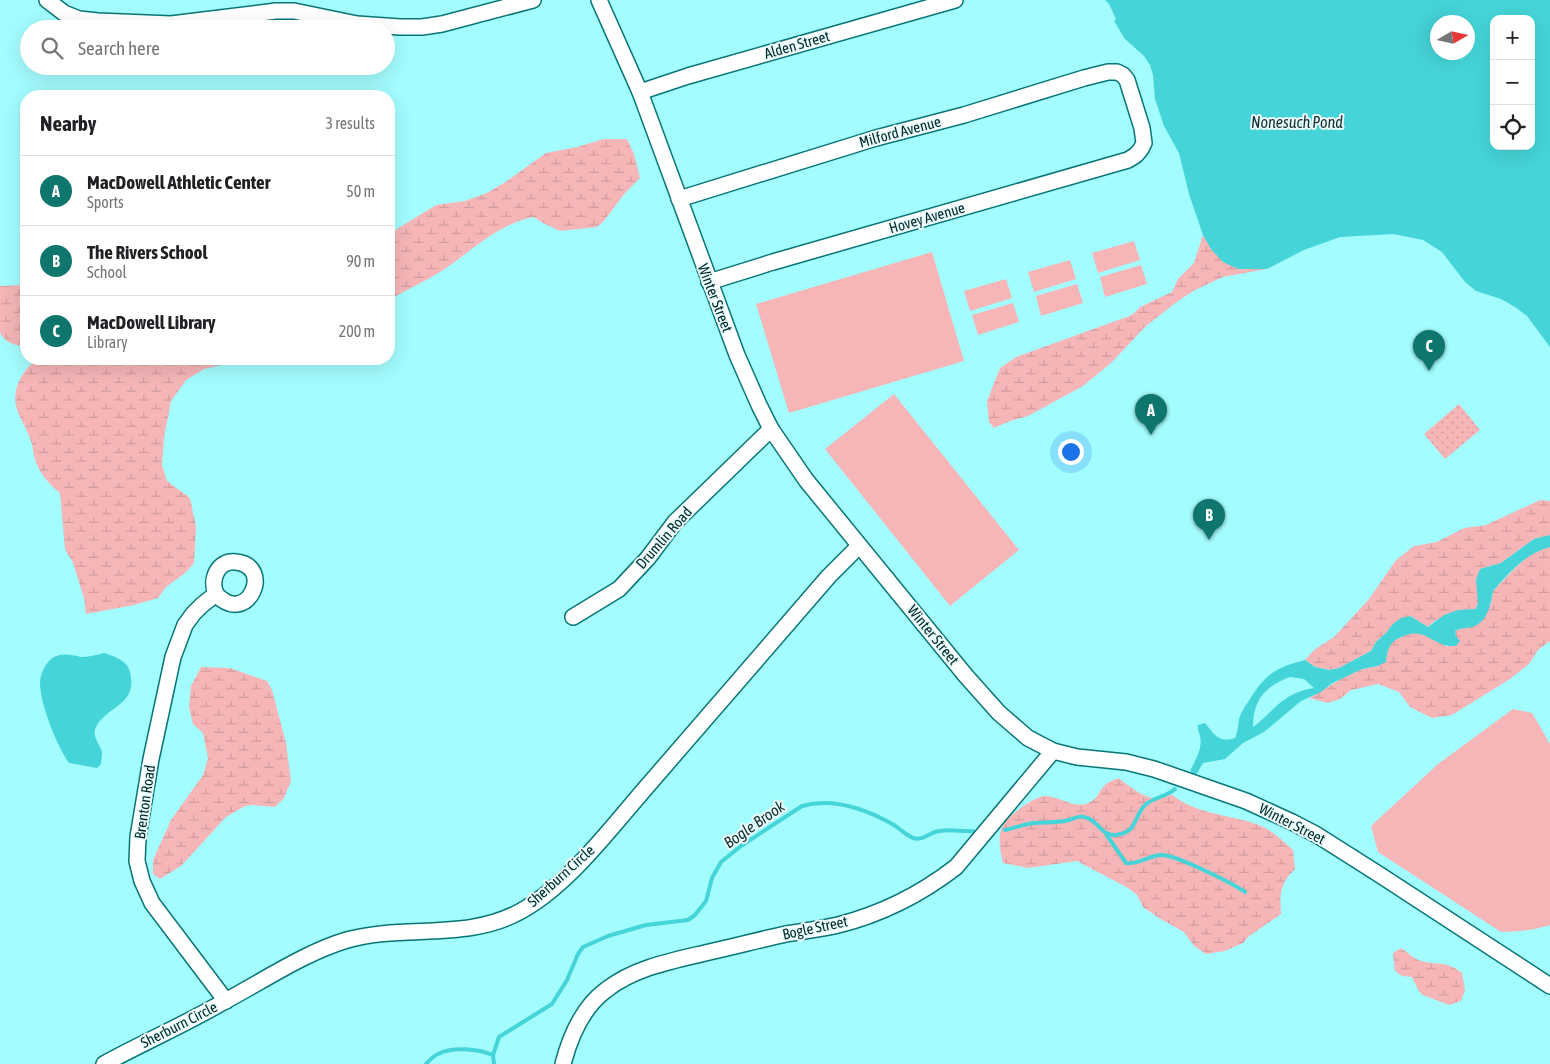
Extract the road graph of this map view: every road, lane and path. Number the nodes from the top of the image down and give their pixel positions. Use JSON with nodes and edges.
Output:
{"nodes":[{"id":1,"x":47,"y":0,"type":"edge"},
{"id":2,"x":533,"y":0,"type":"edge"},
{"id":3,"x":599,"y":0,"type":"edge"},
{"id":4,"x":954,"y":0,"type":"edge"},
{"id":5,"x":85,"y":20,"type":"edge"},
{"id":6,"x":203,"y":20,"type":"edge"},
{"id":7,"x":338,"y":20,"type":"edge"},
{"id":8,"x":395,"y":27,"type":"edge"},
{"id":9,"x":640,"y":92,"type":"junction"},
{"id":10,"x":1141,"y":149,"type":"joint"},
{"id":11,"x":679,"y":200,"type":"junction"},
{"id":12,"x":709,"y":282,"type":"junction"},
{"id":13,"x":771,"y":429,"type":"junction"},
{"id":14,"x":859,"y":546,"type":"junction"},
{"id":15,"x":216,"y":594,"type":"dead end"},
{"id":16,"x":573,"y":617,"type":"dead end"},
{"id":17,"x":1053,"y":751,"type":"junction"},
{"id":18,"x":1550,"y":986,"type":"edge"},
{"id":19,"x":226,"y":1001,"type":"junction"},
{"id":20,"x":104,"y":1064,"type":"edge"},
{"id":21,"x":563,"y":1064,"type":"edge"}],
"edges":[{"from":1,"to":5,"type":"street"},
{"from":2,"to":8,"type":"street"},
{"from":3,"to":9,"type":"street","name":"Winter Street"},
{"from":4,"to":9,"type":"street","name":"Alden Street"},
{"from":6,"to":7,"type":"street"},
{"from":9,"to":11,"type":"street","name":"Winter Street"},
{"from":10,"to":11,"type":"street","name":"Milford Avenue"},
{"from":10,"to":12,"type":"street","name":"Hovey Avenue"},
{"from":11,"to":12,"type":"street","name":"Winter Street"},
{"from":12,"to":13,"type":"street","name":"Winter Street"},
{"from":13,"to":14,"type":"street","name":"Winter Street"},
{"from":13,"to":16,"type":"street","name":"Drumlin Road"},
{"from":14,"to":17,"type":"street","name":"Winter Street"},
{"from":14,"to":19,"type":"street","name":"Sherburn Circle"},
{"from":15,"to":19,"type":"street","name":"Brenton Road"},
{"from":17,"to":18,"type":"street","name":"Winter Street"},
{"from":17,"to":21,"type":"street","name":"Bogle Street"},
{"from":19,"to":20,"type":"street","name":"Sherburn Circle"}]}
